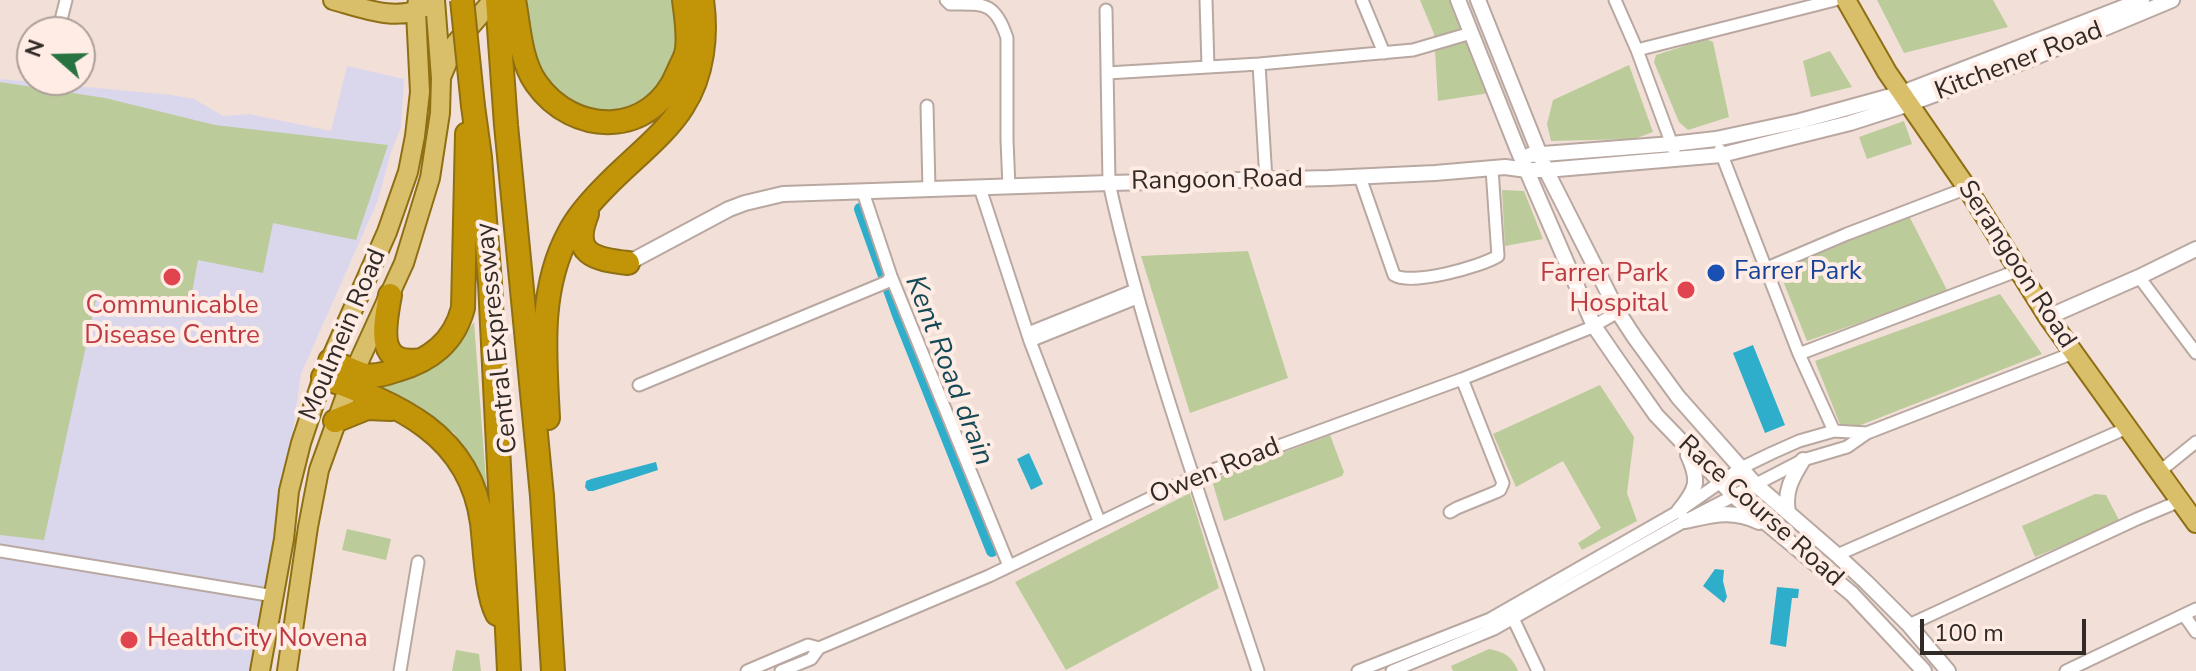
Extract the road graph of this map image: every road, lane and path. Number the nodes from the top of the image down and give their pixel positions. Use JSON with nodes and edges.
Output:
{"nodes":[{"id":1,"x":333,"y":0,"type":"edge"},
{"id":2,"x":435,"y":0,"type":"edge"},
{"id":3,"x":462,"y":0,"type":"edge"},
{"id":4,"x":495,"y":0,"type":"edge"},
{"id":5,"x":514,"y":0,"type":"edge"},
{"id":6,"x":684,"y":0,"type":"edge"},
{"id":7,"x":702,"y":0,"type":"edge"},
{"id":8,"x":946,"y":0,"type":"edge"},
{"id":9,"x":1206,"y":0,"type":"edge"},
{"id":10,"x":1362,"y":0,"type":"edge"},
{"id":11,"x":1458,"y":0,"type":"edge"},
{"id":12,"x":1478,"y":0,"type":"edge"},
{"id":13,"x":1615,"y":0,"type":"edge"},
{"id":14,"x":1835,"y":0,"type":"edge"},
{"id":15,"x":1846,"y":0,"type":"edge"},
{"id":16,"x":2142,"y":0,"type":"edge"},
{"id":17,"x":2172,"y":0,"type":"edge"},
{"id":18,"x":417,"y":6,"type":"edge"},
{"id":19,"x":1106,"y":10,"type":"dead end"},
{"id":20,"x":1471,"y":33,"type":"junction"},
{"id":21,"x":1637,"y":50,"type":"junction"},
{"id":22,"x":1384,"y":53,"type":"junction"},
{"id":23,"x":1259,"y":64,"type":"junction"},
{"id":24,"x":1208,"y":67,"type":"junction"},
{"id":25,"x":1107,"y":73,"type":"junction"},
{"id":26,"x":441,"y":78,"type":"junction"},
{"id":27,"x":1905,"y":99,"type":"junction"},
{"id":28,"x":473,"y":106,"type":"junction"},
{"id":29,"x":927,"y":106,"type":"dead end"},
{"id":30,"x":1716,"y":139,"type":"junction"},
{"id":31,"x":1674,"y":151,"type":"junction"},
{"id":32,"x":1539,"y":154,"type":"junction"},
{"id":33,"x":1721,"y":155,"type":"junction"},
{"id":34,"x":1521,"y":156,"type":"junction"},
{"id":35,"x":1498,"y":168,"type":"junction"},
{"id":36,"x":1527,"y":170,"type":"junction"},
{"id":37,"x":1546,"y":170,"type":"junction"},
{"id":38,"x":1360,"y":177,"type":"junction"},
{"id":39,"x":1266,"y":180,"type":"junction"},
{"id":40,"x":1109,"y":183,"type":"junction"},
{"id":41,"x":1009,"y":187,"type":"junction"},
{"id":42,"x":980,"y":188,"type":"junction"},
{"id":43,"x":1967,"y":188,"type":"junction"},
{"id":44,"x":929,"y":189,"type":"junction"},
{"id":45,"x":863,"y":192,"type":"junction"},
{"id":46,"x":592,"y":201,"type":"junction"},
{"id":47,"x":2196,"y":249,"type":"edge"},
{"id":48,"x":628,"y":263,"type":"joint"},
{"id":49,"x":1767,"y":268,"type":"junction"},
{"id":50,"x":2019,"y":270,"type":"junction"},
{"id":51,"x":2139,"y":277,"type":"junction"},
{"id":52,"x":889,"y":279,"type":"junction"},
{"id":53,"x":1136,"y":294,"type":"junction"},
{"id":54,"x":390,"y":295,"type":"junction"},
{"id":55,"x":1618,"y":312,"type":"junction"},
{"id":56,"x":2048,"y":317,"type":"junction"},
{"id":57,"x":1594,"y":326,"type":"junction"},
{"id":58,"x":1029,"y":337,"type":"junction"},
{"id":59,"x":2073,"y":353,"type":"junction"},
{"id":60,"x":2196,"y":353,"type":"edge"},
{"id":61,"x":1799,"y":354,"type":"junction"},
{"id":62,"x":427,"y":359,"type":"junction"},
{"id":63,"x":327,"y":369,"type":"junction"},
{"id":64,"x":352,"y":378,"type":"junction"},
{"id":65,"x":1462,"y":379,"type":"junction"},
{"id":66,"x":639,"y":385,"type":"dead end"},
{"id":67,"x":400,"y":410,"type":"junction"},
{"id":68,"x":335,"y":421,"type":"junction"},
{"id":69,"x":2127,"y":428,"type":"junction"},
{"id":70,"x":1834,"y":431,"type":"junction"},
{"id":71,"x":1867,"y":433,"type":"junction"},
{"id":72,"x":2196,"y":442,"type":"edge"},
{"id":73,"x":1683,"y":444,"type":"junction"},
{"id":74,"x":1803,"y":460,"type":"junction"},
{"id":75,"x":1741,"y":468,"type":"junction"},
{"id":76,"x":2159,"y":472,"type":"junction"},
{"id":77,"x":1194,"y":477,"type":"junction"},
{"id":78,"x":1720,"y":481,"type":"junction"},
{"id":79,"x":1755,"y":484,"type":"junction"},
{"id":80,"x":1734,"y":496,"type":"junction"},
{"id":81,"x":2180,"y":501,"type":"junction"},
{"id":82,"x":1450,"y":512,"type":"dead end"},
{"id":83,"x":1788,"y":512,"type":"junction"},
{"id":84,"x":1682,"y":516,"type":"junction"},
{"id":85,"x":1099,"y":521,"type":"junction"},
{"id":86,"x":2196,"y":523,"type":"edge"},
{"id":87,"x":1777,"y":531,"type":"junction"},
{"id":88,"x":0,"y":551,"type":"edge"},
{"id":89,"x":1837,"y":555,"type":"junction"},
{"id":90,"x":418,"y":562,"type":"dead end"},
{"id":91,"x":1009,"y":566,"type":"junction"},
{"id":92,"x":548,"y":590,"type":"junction"},
{"id":93,"x":274,"y":596,"type":"junction"},
{"id":94,"x":2196,"y":609,"type":"edge"},
{"id":95,"x":1511,"y":614,"type":"junction"},
{"id":96,"x":2184,"y":615,"type":"junction"},
{"id":97,"x":1909,"y":625,"type":"junction"},
{"id":98,"x":507,"y":632,"type":"junction"},
{"id":99,"x":2196,"y":632,"type":"edge"},
{"id":100,"x":819,"y":648,"type":"junction"},
{"id":101,"x":260,"y":671,"type":"edge"},
{"id":102,"x":287,"y":671,"type":"edge"},
{"id":103,"x":400,"y":671,"type":"edge"},
{"id":104,"x":509,"y":671,"type":"edge"},
{"id":105,"x":553,"y":671,"type":"edge"},
{"id":106,"x":747,"y":671,"type":"edge"},
{"id":107,"x":781,"y":671,"type":"edge"},
{"id":108,"x":1258,"y":671,"type":"edge"},
{"id":109,"x":1358,"y":671,"type":"edge"},
{"id":110,"x":1392,"y":671,"type":"edge"},
{"id":111,"x":1538,"y":671,"type":"edge"},
{"id":112,"x":1924,"y":671,"type":"edge"},
{"id":113,"x":1948,"y":671,"type":"edge"},
{"id":114,"x":2066,"y":671,"type":"edge"}],
"edges":[{"from":1,"to":18,"type":"main road"},
{"from":2,"to":18,"type":"main road"},
{"from":2,"to":26,"type":"main road","name":"Moulmein Road"},
{"from":3,"to":28,"type":"highway","name":"Central Expressway","bridge":true},
{"from":4,"to":26,"type":"main road"},
{"from":4,"to":92,"type":"highway","name":"Central Expressway"},
{"from":5,"to":6,"type":"highway"},
{"from":7,"to":46,"type":"highway"},
{"from":8,"to":41,"type":"street"},
{"from":9,"to":24,"type":"street"},
{"from":10,"to":22,"type":"street"},
{"from":11,"to":20,"type":"street","name":"Race Course Road"},
{"from":12,"to":32,"type":"street","name":"Race Course Road"},
{"from":13,"to":21,"type":"street"},
{"from":14,"to":21,"type":"street"},
{"from":15,"to":27,"type":"main road","name":"Serangoon Road"},
{"from":16,"to":27,"type":"street","name":"Kitchener Road"},
{"from":17,"to":27,"type":"street","name":"Kitchener Road"},
{"from":18,"to":63,"type":"main road","name":"Moulmein Road"},
{"from":19,"to":25,"type":"street"},
{"from":20,"to":22,"type":"street"},
{"from":20,"to":34,"type":"street","name":"Race Course Road"},
{"from":21,"to":31,"type":"street"},
{"from":22,"to":23,"type":"street"},
{"from":23,"to":24,"type":"street"},
{"from":23,"to":39,"type":"street"},
{"from":24,"to":25,"type":"street"},
{"from":25,"to":40,"type":"street"},
{"from":26,"to":54,"type":"main road","name":"Moulmein Road"},
{"from":27,"to":30,"type":"street","name":"Rangoon Road"},
{"from":27,"to":33,"type":"street","name":"Rangoon Road"},
{"from":27,"to":43,"type":"main road","name":"Serangoon Road"},
{"from":28,"to":62,"type":"highway"},
{"from":28,"to":98,"type":"highway","name":"Central Expressway"},
{"from":29,"to":44,"type":"street"},
{"from":30,"to":31,"type":"street","name":"Rangoon Road"},
{"from":30,"to":33,"type":"street"},
{"from":31,"to":32,"type":"street","name":"Rangoon Road"},
{"from":31,"to":33,"type":"street","name":"Rangoon Road"},
{"from":31,"to":37,"type":"street","name":"Rangoon Road"},
{"from":32,"to":34,"type":"street","name":"Rangoon Road"},
{"from":32,"to":37,"type":"street","name":"Race Course Road"},
{"from":33,"to":49,"type":"street"},
{"from":34,"to":35,"type":"street","name":"Rangoon Road"},
{"from":34,"to":36,"type":"street","name":"Race Course Road"},
{"from":35,"to":36,"type":"street","name":"Rangoon Road"},
{"from":35,"to":38,"type":"street","name":"Rangoon Road"},
{"from":35,"to":38,"type":"street"},
{"from":36,"to":37,"type":"street","name":"Rangoon Road"},
{"from":36,"to":57,"type":"street","name":"Race Course Road"},
{"from":37,"to":55,"type":"street","name":"Race Course Road"},
{"from":38,"to":39,"type":"street","name":"Rangoon Road"},
{"from":39,"to":40,"type":"street","name":"Rangoon Road"},
{"from":40,"to":41,"type":"street","name":"Rangoon Road"},
{"from":40,"to":53,"type":"street"},
{"from":41,"to":42,"type":"street","name":"Rangoon Road"},
{"from":42,"to":44,"type":"street","name":"Rangoon Road"},
{"from":42,"to":58,"type":"street"},
{"from":43,"to":49,"type":"street"},
{"from":43,"to":50,"type":"main road","name":"Serangoon Road"},
{"from":44,"to":45,"type":"street","name":"Rangoon Road"},
{"from":45,"to":48,"type":"street","name":"Rangoon Road"},
{"from":45,"to":52,"type":"street"},
{"from":46,"to":48,"type":"highway"},
{"from":46,"to":92,"type":"highway"},
{"from":47,"to":51,"type":"street"},
{"from":49,"to":61,"type":"street"},
{"from":50,"to":56,"type":"main road","name":"Serangoon Road"},
{"from":50,"to":61,"type":"street"},
{"from":51,"to":56,"type":"street"},
{"from":51,"to":60,"type":"street"},
{"from":52,"to":66,"type":"street"},
{"from":52,"to":91,"type":"street"},
{"from":53,"to":58,"type":"street"},
{"from":53,"to":77,"type":"street"},
{"from":54,"to":62,"type":"highway"},
{"from":54,"to":64,"type":"main road","name":"Moulmein Road"},
{"from":55,"to":57,"type":"street","name":"Owen Road"},
{"from":55,"to":75,"type":"street","name":"Race Course Road"},
{"from":56,"to":59,"type":"main road","name":"Serangoon Road"},
{"from":57,"to":65,"type":"street","name":"Owen Road"},
{"from":57,"to":73,"type":"street","name":"Race Course Road"},
{"from":58,"to":85,"type":"street"},
{"from":59,"to":69,"type":"main road","name":"Serangoon Road"},
{"from":59,"to":71,"type":"street"},
{"from":61,"to":70,"type":"street"},
{"from":62,"to":64,"type":"highway"},
{"from":63,"to":64,"type":"highway"},
{"from":63,"to":93,"type":"main road","name":"Moulmein Road"},
{"from":64,"to":67,"type":"highway"},
{"from":64,"to":68,"type":"main road","name":"Moulmein Road"},
{"from":65,"to":77,"type":"street","name":"Owen Road"},
{"from":65,"to":82,"type":"street"},
{"from":67,"to":68,"type":"highway"},
{"from":67,"to":98,"type":"highway"},
{"from":68,"to":102,"type":"main road","name":"Moulmein Road"},
{"from":69,"to":76,"type":"main road","name":"Serangoon Road"},
{"from":69,"to":89,"type":"street"},
{"from":70,"to":71,"type":"street"},
{"from":70,"to":75,"type":"street"},
{"from":71,"to":74,"type":"street"},
{"from":72,"to":76,"type":"street"},
{"from":73,"to":78,"type":"street","name":"Race Course Road"},
{"from":73,"to":84,"type":"street"},
{"from":74,"to":79,"type":"street"},
{"from":74,"to":83,"type":"street"},
{"from":75,"to":78,"type":"street"},
{"from":75,"to":79,"type":"street","name":"Race Course Road"},
{"from":76,"to":81,"type":"main road","name":"Serangoon Road"},
{"from":77,"to":85,"type":"street","name":"Owen Road"},
{"from":77,"to":108,"type":"street"},
{"from":78,"to":80,"type":"street","name":"Race Course Road"},
{"from":78,"to":84,"type":"street"},
{"from":79,"to":80,"type":"street"},
{"from":79,"to":83,"type":"street","name":"Race Course Road"},
{"from":80,"to":84,"type":"street"},
{"from":80,"to":87,"type":"street","name":"Race Course Road"},
{"from":81,"to":86,"type":"main road","name":"Serangoon Road"},
{"from":81,"to":97,"type":"street"},
{"from":83,"to":89,"type":"street","name":"Race Course Road"},
{"from":84,"to":87,"type":"street"},
{"from":84,"to":95,"type":"street"},
{"from":85,"to":91,"type":"street","name":"Owen Road"},
{"from":87,"to":112,"type":"street","name":"Race Course Road"},
{"from":88,"to":93,"type":"street"},
{"from":89,"to":97,"type":"street","name":"Race Course Road"},
{"from":90,"to":103,"type":"street"},
{"from":91,"to":100,"type":"street","name":"Owen Road"},
{"from":92,"to":105,"type":"highway","name":"Central Expressway"},
{"from":93,"to":101,"type":"main road","name":"Moulmein Road"},
{"from":94,"to":96,"type":"street"},
{"from":95,"to":109,"type":"street"},
{"from":95,"to":110,"type":"street"},
{"from":95,"to":111,"type":"street"},
{"from":96,"to":99,"type":"street"},
{"from":96,"to":114,"type":"street"},
{"from":97,"to":113,"type":"street","name":"Race Course Road"},
{"from":98,"to":104,"type":"highway","name":"Central Expressway"},
{"from":100,"to":106,"type":"street","name":"Owen Road"},
{"from":100,"to":107,"type":"street","name":"Owen Road"}]}
